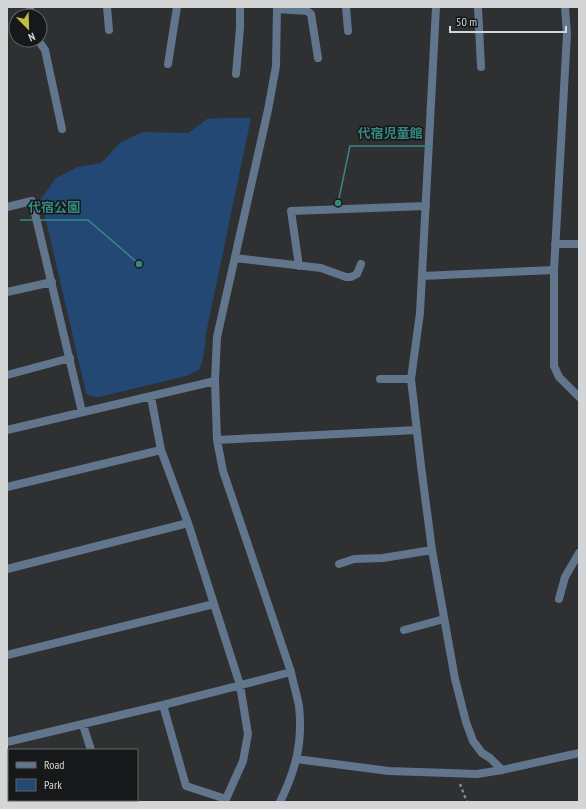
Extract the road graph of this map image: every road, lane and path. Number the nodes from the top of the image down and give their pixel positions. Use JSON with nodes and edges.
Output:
{"nodes":[{"id":1,"x":107,"y":7,"type":"edge"},
{"id":2,"x":177,"y":7,"type":"edge"},
{"id":3,"x":240,"y":7,"type":"edge"},
{"id":4,"x":346,"y":7,"type":"edge"},
{"id":5,"x":436,"y":7,"type":"edge"},
{"id":6,"x":478,"y":7,"type":"edge"},
{"id":7,"x":565,"y":7,"type":"edge"},
{"id":8,"x":277,"y":8,"type":"edge"},
{"id":9,"x":109,"y":30,"type":"dead end"},
{"id":10,"x":348,"y":31,"type":"dead end"},
{"id":11,"x":44,"y":48,"type":"edge"},
{"id":12,"x":318,"y":58,"type":"dead end"},
{"id":13,"x":168,"y":64,"type":"dead end"},
{"id":14,"x":481,"y":67,"type":"dead end"},
{"id":15,"x":236,"y":74,"type":"dead end"},
{"id":16,"x":62,"y":129,"type":"dead end"},
{"id":17,"x":426,"y":206,"type":"junction"},
{"id":18,"x":7,"y":207,"type":"edge"},
{"id":19,"x":555,"y":244,"type":"junction"},
{"id":20,"x":579,"y":244,"type":"edge"},
{"id":21,"x":235,"y":258,"type":"junction"},
{"id":22,"x":361,"y":264,"type":"dead end"},
{"id":23,"x":299,"y":266,"type":"junction"},
{"id":24,"x":554,"y":270,"type":"junction"},
{"id":25,"x":422,"y":276,"type":"junction"},
{"id":26,"x":52,"y":282,"type":"junction"},
{"id":27,"x":7,"y":292,"type":"edge"},
{"id":28,"x":70,"y":358,"type":"junction"},
{"id":29,"x":7,"y":374,"type":"edge"},
{"id":30,"x":380,"y":379,"type":"dead end"},
{"id":31,"x":411,"y":379,"type":"junction"},
{"id":32,"x":214,"y":381,"type":"junction"},
{"id":33,"x":151,"y":397,"type":"junction"},
{"id":34,"x":579,"y":397,"type":"edge"},
{"id":35,"x":82,"y":412,"type":"junction"},
{"id":36,"x":7,"y":430,"type":"edge"},
{"id":37,"x":417,"y":430,"type":"junction"},
{"id":38,"x":217,"y":440,"type":"junction"},
{"id":39,"x":161,"y":450,"type":"junction"},
{"id":40,"x":7,"y":487,"type":"edge"},
{"id":41,"x":188,"y":523,"type":"junction"},
{"id":42,"x":432,"y":550,"type":"junction"},
{"id":43,"x":579,"y":553,"type":"edge"},
{"id":44,"x":339,"y":564,"type":"dead end"},
{"id":45,"x":7,"y":569,"type":"edge"},
{"id":46,"x":558,"y":599,"type":"dead end"},
{"id":47,"x":214,"y":604,"type":"junction"},
{"id":48,"x":444,"y":619,"type":"junction"},
{"id":49,"x":404,"y":630,"type":"dead end"},
{"id":50,"x":7,"y":655,"type":"edge"},
{"id":51,"x":291,"y":672,"type":"junction"},
{"id":52,"x":240,"y":685,"type":"junction"},
{"id":53,"x":163,"y":705,"type":"junction"},
{"id":54,"x":83,"y":725,"type":"junction"},
{"id":55,"x":7,"y":742,"type":"edge"},
{"id":56,"x":91,"y":749,"type":"edge"},
{"id":57,"x":579,"y":753,"type":"edge"},
{"id":58,"x":296,"y":759,"type":"junction"},
{"id":59,"x":502,"y":770,"type":"junction"},
{"id":60,"x":455,"y":774,"type":"junction"},
{"id":61,"x":280,"y":802,"type":"edge"},
{"id":62,"x":467,"y":802,"type":"edge"}],
"edges":[{"from":1,"to":9,"type":"street"},
{"from":2,"to":13,"type":"street"},
{"from":3,"to":15,"type":"street"},
{"from":4,"to":10,"type":"street"},
{"from":5,"to":17,"type":"street"},
{"from":6,"to":14,"type":"street"},
{"from":7,"to":19,"type":"street"},
{"from":8,"to":12,"type":"street"},
{"from":8,"to":21,"type":"street"},
{"from":11,"to":16,"type":"street"},
{"from":17,"to":23,"type":"street"},
{"from":17,"to":25,"type":"street"},
{"from":18,"to":26,"type":"street"},
{"from":19,"to":20,"type":"street"},
{"from":19,"to":24,"type":"street"},
{"from":21,"to":23,"type":"street"},
{"from":21,"to":32,"type":"street"},
{"from":22,"to":23,"type":"street"},
{"from":24,"to":25,"type":"street"},
{"from":24,"to":34,"type":"street"},
{"from":25,"to":31,"type":"street"},
{"from":26,"to":27,"type":"street"},
{"from":26,"to":28,"type":"street"},
{"from":28,"to":29,"type":"street"},
{"from":28,"to":35,"type":"street"},
{"from":30,"to":31,"type":"street"},
{"from":31,"to":37,"type":"street"},
{"from":32,"to":33,"type":"street"},
{"from":32,"to":38,"type":"street"},
{"from":33,"to":35,"type":"street"},
{"from":33,"to":39,"type":"street"},
{"from":35,"to":36,"type":"street"},
{"from":37,"to":38,"type":"street"},
{"from":37,"to":42,"type":"street"},
{"from":38,"to":51,"type":"street"},
{"from":39,"to":40,"type":"street"},
{"from":39,"to":41,"type":"street"},
{"from":41,"to":45,"type":"street"},
{"from":41,"to":47,"type":"street"},
{"from":42,"to":44,"type":"street"},
{"from":42,"to":48,"type":"street"},
{"from":43,"to":46,"type":"street"},
{"from":47,"to":50,"type":"street"},
{"from":47,"to":52,"type":"street"},
{"from":48,"to":49,"type":"street"},
{"from":48,"to":59,"type":"street"},
{"from":51,"to":52,"type":"street"},
{"from":51,"to":58,"type":"street"},
{"from":52,"to":53,"type":"street"},
{"from":52,"to":53,"type":"street"},
{"from":53,"to":54,"type":"street"},
{"from":54,"to":55,"type":"street"},
{"from":54,"to":56,"type":"street"},
{"from":57,"to":59,"type":"street"},
{"from":58,"to":60,"type":"street"},
{"from":58,"to":61,"type":"street"},
{"from":59,"to":60,"type":"street"},
{"from":60,"to":62,"type":"path"}]}
